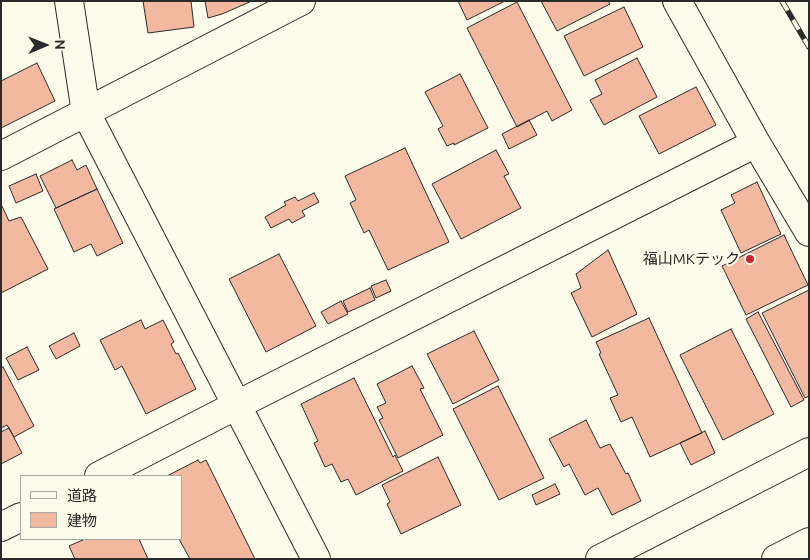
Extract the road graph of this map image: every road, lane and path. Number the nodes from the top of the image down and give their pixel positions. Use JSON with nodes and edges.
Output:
{"nodes":[{"id":1,"x":69,"y":1,"type":"edge"},
{"id":2,"x":301,"y":1,"type":"edge"},
{"id":3,"x":677,"y":1,"type":"edge"},
{"id":4,"x":86,"y":113,"type":"junction"},
{"id":5,"x":756,"y":143,"type":"junction"},
{"id":6,"x":1,"y":156,"type":"edge"},
{"id":7,"x":809,"y":232,"type":"edge"},
{"id":8,"x":237,"y":405,"type":"junction"},
{"id":9,"x":809,"y":452,"type":"edge"},
{"id":10,"x":101,"y":475,"type":"edge"},
{"id":11,"x":20,"y":518,"type":"edge"},
{"id":12,"x":1,"y":527,"type":"edge"},
{"id":13,"x":809,"y":542,"type":"edge"},
{"id":14,"x":316,"y":559,"type":"edge"},
{"id":15,"x":600,"y":559,"type":"edge"},
{"id":16,"x":776,"y":559,"type":"edge"}],
"edges":[{"from":1,"to":4,"type":"street"},
{"from":2,"to":4,"type":"street"},
{"from":3,"to":5,"type":"street"},
{"from":4,"to":6,"type":"street"},
{"from":4,"to":8,"type":"street"},
{"from":5,"to":7,"type":"street"},
{"from":5,"to":8,"type":"street"},
{"from":8,"to":10,"type":"street"},
{"from":8,"to":14,"type":"street"},
{"from":9,"to":15,"type":"street"},
{"from":11,"to":12,"type":"street"},
{"from":13,"to":16,"type":"street"}]}
